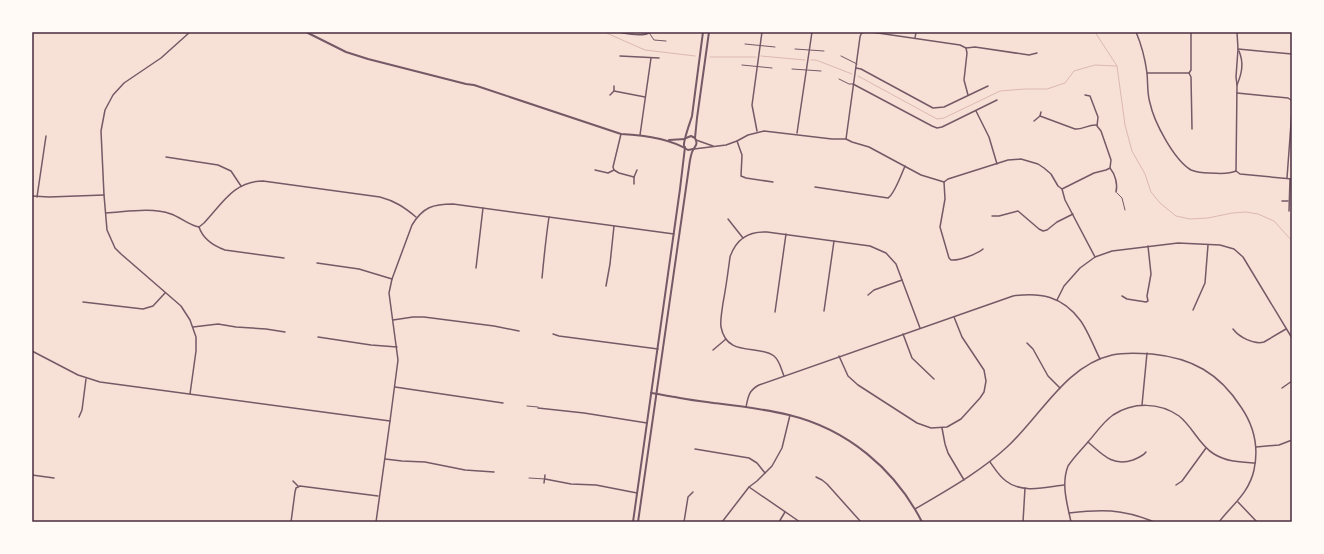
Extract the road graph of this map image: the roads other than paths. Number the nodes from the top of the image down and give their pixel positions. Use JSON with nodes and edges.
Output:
{"nodes":[{"id":1,"x":190,"y":32,"type":"edge"},
{"id":2,"x":306,"y":32,"type":"edge"},
{"id":3,"x":618,"y":32,"type":"edge"},
{"id":4,"x":703,"y":32,"type":"edge"},
{"id":5,"x":708,"y":32,"type":"edge"},
{"id":6,"x":762,"y":32,"type":"edge"},
{"id":7,"x":812,"y":32,"type":"edge"},
{"id":8,"x":864,"y":32,"type":"edge"},
{"id":9,"x":871,"y":32,"type":"edge"},
{"id":10,"x":916,"y":32,"type":"edge"},
{"id":11,"x":1136,"y":32,"type":"edge"},
{"id":12,"x":1191,"y":32,"type":"edge"},
{"id":13,"x":1237,"y":32,"type":"edge"},
{"id":14,"x":651,"y":33,"type":"edge"},
{"id":15,"x":915,"y":38,"type":"junction"},
{"id":16,"x":666,"y":41,"type":"dead end"},
{"id":17,"x":745,"y":44,"type":"dead end"},
{"id":18,"x":760,"y":46,"type":"junction"},
{"id":19,"x":775,"y":47,"type":"dead end"},
{"id":20,"x":794,"y":48,"type":"dead end"},
{"id":21,"x":966,"y":48,"type":"junction"},
{"id":22,"x":1238,"y":49,"type":"junction"},
{"id":23,"x":809,"y":50,"type":"junction"},
{"id":24,"x":824,"y":51,"type":"dead end"},
{"id":25,"x":1037,"y":53,"type":"dead end"},
{"id":26,"x":1292,"y":54,"type":"edge"},
{"id":27,"x":620,"y":56,"type":"dead end"},
{"id":28,"x":841,"y":56,"type":"dead end"},
{"id":29,"x":651,"y":58,"type":"junction"},
{"id":30,"x":659,"y":58,"type":"dead end"},
{"id":31,"x":857,"y":64,"type":"junction"},
{"id":32,"x":742,"y":65,"type":"dead end"},
{"id":33,"x":757,"y":67,"type":"junction"},
{"id":34,"x":772,"y":68,"type":"dead end"},
{"id":35,"x":856,"y":68,"type":"junction"},
{"id":36,"x":792,"y":69,"type":"dead end"},
{"id":37,"x":806,"y":70,"type":"junction"},
{"id":38,"x":821,"y":71,"type":"dead end"},
{"id":39,"x":1189,"y":72,"type":"junction"},
{"id":40,"x":1147,"y":73,"type":"junction"},
{"id":41,"x":839,"y":79,"type":"dead end"},
{"id":42,"x":853,"y":84,"type":"junction"},
{"id":43,"x":1237,"y":85,"type":"junction"},
{"id":44,"x":614,"y":86,"type":"dead end"},
{"id":45,"x":988,"y":86,"type":"dead end"},
{"id":46,"x":614,"y":91,"type":"junction"},
{"id":47,"x":1237,"y":93,"type":"junction"},
{"id":48,"x":610,"y":95,"type":"dead end"},
{"id":49,"x":1085,"y":95,"type":"dead end"},
{"id":50,"x":968,"y":96,"type":"junction"},
{"id":51,"x":646,"y":97,"type":"junction"},
{"id":52,"x":997,"y":100,"type":"dead end"},
{"id":53,"x":1292,"y":100,"type":"edge"},
{"id":54,"x":1292,"y":110,"type":"edge"},
{"id":55,"x":976,"y":111,"type":"junction"},
{"id":56,"x":1041,"y":112,"type":"dead end"},
{"id":57,"x":1040,"y":116,"type":"junction"},
{"id":58,"x":1034,"y":121,"type":"dead end"},
{"id":59,"x":1188,"y":123,"type":"dead end"},
{"id":60,"x":1191,"y":123,"type":"junction"},
{"id":61,"x":1097,"y":126,"type":"junction"},
{"id":62,"x":1192,"y":129,"type":"dead end"},
{"id":63,"x":757,"y":132,"type":"junction"},
{"id":64,"x":621,"y":134,"type":"junction"},
{"id":65,"x":797,"y":134,"type":"junction"},
{"id":66,"x":46,"y":136,"type":"dead end"},
{"id":67,"x":640,"y":136,"type":"junction"},
{"id":68,"x":686,"y":138,"type":"junction"},
{"id":69,"x":696,"y":139,"type":"junction"},
{"id":70,"x":846,"y":139,"type":"junction"},
{"id":71,"x":668,"y":140,"type":"junction"},
{"id":72,"x":737,"y":141,"type":"junction"},
{"id":73,"x":715,"y":146,"type":"junction"},
{"id":74,"x":685,"y":147,"type":"junction"},
{"id":75,"x":693,"y":149,"type":"junction"},
{"id":76,"x":166,"y":157,"type":"dead end"},
{"id":77,"x":997,"y":164,"type":"junction"},
{"id":78,"x":905,"y":166,"type":"junction"},
{"id":79,"x":1110,"y":168,"type":"junction"},
{"id":80,"x":595,"y":170,"type":"dead end"},
{"id":81,"x":614,"y":170,"type":"junction"},
{"id":82,"x":636,"y":170,"type":"dead end"},
{"id":83,"x":1236,"y":171,"type":"junction"},
{"id":84,"x":741,"y":176,"type":"junction"},
{"id":85,"x":634,"y":177,"type":"junction"},
{"id":86,"x":1287,"y":178,"type":"junction"},
{"id":87,"x":737,"y":179,"type":"dead end"},
{"id":88,"x":1291,"y":179,"type":"edge"},
{"id":89,"x":773,"y":182,"type":"dead end"},
{"id":90,"x":944,"y":182,"type":"junction"},
{"id":91,"x":634,"y":184,"type":"dead end"},
{"id":92,"x":241,"y":186,"type":"junction"},
{"id":93,"x":815,"y":187,"type":"dead end"},
{"id":94,"x":1062,"y":189,"type":"junction"},
{"id":95,"x":1116,"y":192,"type":"joint"},
{"id":96,"x":104,"y":195,"type":"junction"},
{"id":97,"x":32,"y":196,"type":"edge"},
{"id":98,"x":38,"y":197,"type":"junction"},
{"id":99,"x":1282,"y":201,"type":"dead end"},
{"id":100,"x":1289,"y":201,"type":"junction"},
{"id":101,"x":483,"y":208,"type":"junction"},
{"id":102,"x":1125,"y":210,"type":"dead end"},
{"id":103,"x":1289,"y":211,"type":"dead end"},
{"id":104,"x":106,"y":213,"type":"junction"},
{"id":105,"x":1073,"y":214,"type":"junction"},
{"id":106,"x":992,"y":216,"type":"dead end"},
{"id":107,"x":416,"y":217,"type":"junction"},
{"id":108,"x":549,"y":217,"type":"junction"},
{"id":109,"x":728,"y":219,"type":"dead end"},
{"id":110,"x":614,"y":226,"type":"junction"},
{"id":111,"x":199,"y":227,"type":"junction"},
{"id":112,"x":674,"y":234,"type":"junction"},
{"id":113,"x":680,"y":234,"type":"junction"},
{"id":114,"x":786,"y":234,"type":"junction"},
{"id":115,"x":743,"y":238,"type":"junction"},
{"id":116,"x":834,"y":241,"type":"junction"},
{"id":117,"x":1208,"y":245,"type":"junction"},
{"id":118,"x":1148,"y":246,"type":"junction"},
{"id":119,"x":983,"y":249,"type":"dead end"},
{"id":120,"x":1095,"y":257,"type":"junction"},
{"id":121,"x":284,"y":258,"type":"dead end"},
{"id":122,"x":317,"y":263,"type":"dead end"},
{"id":123,"x":476,"y":268,"type":"dead end"},
{"id":124,"x":542,"y":278,"type":"dead end"},
{"id":125,"x":392,"y":279,"type":"junction"},
{"id":126,"x":903,"y":280,"type":"junction"},
{"id":127,"x":606,"y":286,"type":"dead end"},
{"id":128,"x":165,"y":293,"type":"junction"},
{"id":129,"x":868,"y":295,"type":"dead end"},
{"id":130,"x":1122,"y":296,"type":"dead end"},
{"id":131,"x":1057,"y":300,"type":"junction"},
{"id":132,"x":83,"y":302,"type":"dead end"},
{"id":133,"x":824,"y":310,"type":"dead end"},
{"id":134,"x":1193,"y":310,"type":"dead end"},
{"id":135,"x":775,"y":312,"type":"dead end"},
{"id":136,"x":954,"y":316,"type":"junction"},
{"id":137,"x":392,"y":320,"type":"junction"},
{"id":138,"x":193,"y":327,"type":"junction"},
{"id":139,"x":920,"y":328,"type":"junction"},
{"id":140,"x":1233,"y":329,"type":"dead end"},
{"id":141,"x":1286,"y":329,"type":"junction"},
{"id":142,"x":518,"y":331,"type":"dead end"},
{"id":143,"x":286,"y":332,"type":"dead end"},
{"id":144,"x":553,"y":334,"type":"dead end"},
{"id":145,"x":903,"y":334,"type":"junction"},
{"id":146,"x":318,"y":337,"type":"dead end"},
{"id":147,"x":1292,"y":338,"type":"edge"},
{"id":148,"x":726,"y":339,"type":"junction"},
{"id":149,"x":1027,"y":343,"type":"dead end"},
{"id":150,"x":397,"y":347,"type":"junction"},
{"id":151,"x":658,"y":348,"type":"junction"},
{"id":152,"x":713,"y":350,"type":"dead end"},
{"id":153,"x":32,"y":351,"type":"edge"},
{"id":154,"x":1147,"y":353,"type":"junction"},
{"id":155,"x":839,"y":356,"type":"junction"},
{"id":156,"x":1100,"y":359,"type":"junction"},
{"id":157,"x":784,"y":376,"type":"junction"},
{"id":158,"x":86,"y":378,"type":"junction"},
{"id":159,"x":934,"y":379,"type":"dead end"},
{"id":160,"x":1292,"y":381,"type":"edge"},
{"id":161,"x":395,"y":387,"type":"junction"},
{"id":162,"x":1060,"y":388,"type":"junction"},
{"id":163,"x":1282,"y":388,"type":"dead end"},
{"id":164,"x":651,"y":393,"type":"junction"},
{"id":165,"x":656,"y":393,"type":"junction"},
{"id":166,"x":190,"y":394,"type":"junction"},
{"id":167,"x":503,"y":403,"type":"dead end"},
{"id":168,"x":1142,"y":405,"type":"junction"},
{"id":169,"x":526,"y":406,"type":"dead end"},
{"id":170,"x":746,"y":407,"type":"junction"},
{"id":171,"x":538,"y":408,"type":"joint"},
{"id":172,"x":648,"y":414,"type":"junction"},
{"id":173,"x":653,"y":415,"type":"junction"},
{"id":174,"x":790,"y":415,"type":"junction"},
{"id":175,"x":79,"y":416,"type":"dead end"},
{"id":176,"x":390,"y":421,"type":"junction"},
{"id":177,"x":647,"y":423,"type":"junction"},
{"id":178,"x":942,"y":428,"type":"junction"},
{"id":179,"x":1292,"y":440,"type":"edge"},
{"id":180,"x":1088,"y":442,"type":"junction"},
{"id":181,"x":1256,"y":447,"type":"junction"},
{"id":182,"x":1206,"y":448,"type":"junction"},
{"id":183,"x":695,"y":449,"type":"dead end"},
{"id":184,"x":1146,"y":452,"type":"dead end"},
{"id":185,"x":385,"y":459,"type":"junction"},
{"id":186,"x":990,"y":462,"type":"junction"},
{"id":187,"x":1255,"y":463,"type":"junction"},
{"id":188,"x":494,"y":472,"type":"dead end"},
{"id":189,"x":765,"y":473,"type":"junction"},
{"id":190,"x":32,"y":475,"type":"edge"},
{"id":191,"x":545,"y":475,"type":"dead end"},
{"id":192,"x":816,"y":477,"type":"dead end"},
{"id":193,"x":54,"y":478,"type":"dead end"},
{"id":194,"x":529,"y":478,"type":"dead end"},
{"id":195,"x":545,"y":479,"type":"junction"},
{"id":196,"x":964,"y":480,"type":"junction"},
{"id":197,"x":293,"y":481,"type":"dead end"},
{"id":198,"x":544,"y":483,"type":"dead end"},
{"id":199,"x":1064,"y":484,"type":"junction"},
{"id":200,"x":298,"y":486,"type":"junction"},
{"id":201,"x":1176,"y":486,"type":"dead end"},
{"id":202,"x":749,"y":487,"type":"junction"},
{"id":203,"x":1025,"y":488,"type":"junction"},
{"id":204,"x":693,"y":492,"type":"dead end"},
{"id":205,"x":637,"y":493,"type":"junction"},
{"id":206,"x":379,"y":496,"type":"junction"},
{"id":207,"x":1238,"y":502,"type":"junction"},
{"id":208,"x":915,"y":509,"type":"junction"},
{"id":209,"x":785,"y":512,"type":"junction"},
{"id":210,"x":1069,"y":513,"type":"junction"},
{"id":211,"x":1152,"y":521,"type":"edge"},
{"id":212,"x":291,"y":522,"type":"edge"},
{"id":213,"x":376,"y":522,"type":"edge"},
{"id":214,"x":633,"y":522,"type":"edge"},
{"id":215,"x":638,"y":522,"type":"edge"},
{"id":216,"x":684,"y":522,"type":"edge"},
{"id":217,"x":722,"y":522,"type":"edge"},
{"id":218,"x":779,"y":522,"type":"edge"},
{"id":219,"x":800,"y":522,"type":"edge"},
{"id":220,"x":860,"y":522,"type":"edge"},
{"id":221,"x":922,"y":522,"type":"edge"},
{"id":222,"x":1023,"y":522,"type":"edge"},
{"id":223,"x":1071,"y":522,"type":"edge"},
{"id":224,"x":1219,"y":522,"type":"edge"},
{"id":225,"x":1257,"y":522,"type":"edge"}],
"edges":[{"from":1,"to":96,"type":"street"},
{"from":2,"to":64,"type":"street"},
{"from":3,"to":14,"type":"street"},
{"from":4,"to":68,"type":"street"},
{"from":5,"to":69,"type":"street"},
{"from":6,"to":18,"type":"street"},
{"from":7,"to":23,"type":"street"},
{"from":8,"to":31,"type":"street"},
{"from":9,"to":15,"type":"street"},
{"from":10,"to":15,"type":"street"},
{"from":11,"to":40,"type":"street"},
{"from":12,"to":39,"type":"street"},
{"from":13,"to":22,"type":"street"},
{"from":14,"to":16,"type":"lane"},
{"from":15,"to":21,"type":"street"},
{"from":17,"to":18,"type":"lane"},
{"from":18,"to":19,"type":"lane"},
{"from":18,"to":33,"type":"street"},
{"from":20,"to":23,"type":"lane"},
{"from":21,"to":25,"type":"street"},
{"from":21,"to":50,"type":"street"},
{"from":22,"to":26,"type":"street"},
{"from":22,"to":43,"type":"street"},
{"from":22,"to":43,"type":"street"},
{"from":23,"to":24,"type":"lane"},
{"from":23,"to":37,"type":"street"},
{"from":27,"to":29,"type":"street"},
{"from":28,"to":31,"type":"lane"},
{"from":29,"to":30,"type":"street"},
{"from":29,"to":51,"type":"street"},
{"from":31,"to":35,"type":"street"},
{"from":32,"to":33,"type":"lane"},
{"from":33,"to":34,"type":"lane"},
{"from":33,"to":63,"type":"street"},
{"from":35,"to":42,"type":"street"},
{"from":35,"to":50,"type":"street"},
{"from":36,"to":37,"type":"lane"},
{"from":37,"to":38,"type":"lane"},
{"from":37,"to":65,"type":"street"},
{"from":39,"to":40,"type":"street"},
{"from":39,"to":60,"type":"street"},
{"from":40,"to":83,"type":"street"},
{"from":41,"to":42,"type":"lane"},
{"from":42,"to":55,"type":"street"},
{"from":42,"to":70,"type":"street"},
{"from":43,"to":47,"type":"street"},
{"from":44,"to":46,"type":"street"},
{"from":45,"to":50,"type":"street"},
{"from":46,"to":48,"type":"street"},
{"from":46,"to":51,"type":"street"},
{"from":47,"to":53,"type":"street"},
{"from":47,"to":83,"type":"street"},
{"from":49,"to":61,"type":"street"},
{"from":51,"to":67,"type":"street"},
{"from":52,"to":55,"type":"street"},
{"from":54,"to":86,"type":"street"},
{"from":55,"to":77,"type":"street"},
{"from":56,"to":57,"type":"street"},
{"from":57,"to":58,"type":"street"},
{"from":57,"to":61,"type":"street"},
{"from":59,"to":60,"type":"street"},
{"from":60,"to":62,"type":"street"},
{"from":61,"to":79,"type":"street"},
{"from":63,"to":65,"type":"street"},
{"from":63,"to":72,"type":"street"},
{"from":64,"to":67,"type":"street"},
{"from":64,"to":81,"type":"street"},
{"from":65,"to":70,"type":"street"},
{"from":66,"to":98,"type":"street"},
{"from":67,"to":71,"type":"street"},
{"from":68,"to":69,"type":"street"},
{"from":68,"to":71,"type":"street"},
{"from":68,"to":74,"type":"street"},
{"from":69,"to":73,"type":"street"},
{"from":69,"to":75,"type":"street"},
{"from":70,"to":78,"type":"street"},
{"from":71,"to":74,"type":"street"},
{"from":72,"to":73,"type":"street"},
{"from":72,"to":84,"type":"street"},
{"from":73,"to":75,"type":"street"},
{"from":74,"to":75,"type":"street"},
{"from":74,"to":112,"type":"street"},
{"from":75,"to":113,"type":"street"},
{"from":76,"to":92,"type":"street"},
{"from":77,"to":90,"type":"street"},
{"from":77,"to":94,"type":"street"},
{"from":78,"to":90,"type":"street"},
{"from":78,"to":93,"type":"street"},
{"from":79,"to":94,"type":"street"},
{"from":79,"to":95,"type":"street"},
{"from":80,"to":81,"type":"street"},
{"from":81,"to":85,"type":"street"},
{"from":82,"to":85,"type":"street"},
{"from":83,"to":86,"type":"street"},
{"from":84,"to":87,"type":"street"},
{"from":84,"to":89,"type":"street"},
{"from":85,"to":91,"type":"street"},
{"from":86,"to":88,"type":"street"},
{"from":88,"to":100,"type":"street"},
{"from":90,"to":119,"type":"street"},
{"from":92,"to":107,"type":"street"},
{"from":92,"to":111,"type":"street"},
{"from":94,"to":105,"type":"street"},
{"from":95,"to":102,"type":"lane"},
{"from":96,"to":98,"type":"street"},
{"from":96,"to":104,"type":"street"},
{"from":97,"to":98,"type":"street"},
{"from":99,"to":100,"type":"street"},
{"from":100,"to":103,"type":"street"},
{"from":101,"to":107,"type":"street"},
{"from":101,"to":108,"type":"street"},
{"from":101,"to":123,"type":"street"},
{"from":104,"to":111,"type":"street"},
{"from":104,"to":128,"type":"street"},
{"from":105,"to":106,"type":"street"},
{"from":105,"to":120,"type":"street"},
{"from":107,"to":125,"type":"street"},
{"from":108,"to":110,"type":"street"},
{"from":108,"to":124,"type":"street"},
{"from":109,"to":115,"type":"street"},
{"from":110,"to":112,"type":"street"},
{"from":110,"to":127,"type":"street"},
{"from":111,"to":121,"type":"street"},
{"from":112,"to":113,"type":"street"},
{"from":112,"to":151,"type":"street"},
{"from":113,"to":165,"type":"street"},
{"from":114,"to":115,"type":"street"},
{"from":114,"to":116,"type":"street"},
{"from":114,"to":135,"type":"street"},
{"from":115,"to":148,"type":"street"},
{"from":116,"to":126,"type":"street"},
{"from":116,"to":133,"type":"street"},
{"from":117,"to":118,"type":"street"},
{"from":117,"to":134,"type":"street"},
{"from":117,"to":141,"type":"street"},
{"from":118,"to":120,"type":"street"},
{"from":118,"to":130,"type":"street"},
{"from":120,"to":131,"type":"street"},
{"from":122,"to":125,"type":"street"},
{"from":125,"to":137,"type":"street"},
{"from":126,"to":129,"type":"street"},
{"from":126,"to":139,"type":"street"},
{"from":128,"to":132,"type":"street"},
{"from":128,"to":138,"type":"street"},
{"from":131,"to":136,"type":"street"},
{"from":131,"to":156,"type":"street"},
{"from":136,"to":139,"type":"street"},
{"from":136,"to":178,"type":"street"},
{"from":137,"to":142,"type":"street"},
{"from":137,"to":150,"type":"street"},
{"from":138,"to":143,"type":"street"},
{"from":138,"to":166,"type":"street"},
{"from":139,"to":145,"type":"street"},
{"from":140,"to":141,"type":"street"},
{"from":141,"to":147,"type":"street"},
{"from":144,"to":151,"type":"street"},
{"from":145,"to":155,"type":"street"},
{"from":145,"to":159,"type":"street"},
{"from":146,"to":150,"type":"street"},
{"from":148,"to":152,"type":"street"},
{"from":148,"to":157,"type":"street"},
{"from":149,"to":162,"type":"street"},
{"from":150,"to":161,"type":"street"},
{"from":151,"to":164,"type":"street"},
{"from":153,"to":158,"type":"street"},
{"from":154,"to":156,"type":"street"},
{"from":154,"to":168,"type":"street"},
{"from":154,"to":181,"type":"street"},
{"from":155,"to":157,"type":"street"},
{"from":155,"to":178,"type":"street"},
{"from":156,"to":162,"type":"street"},
{"from":157,"to":170,"type":"street"},
{"from":158,"to":166,"type":"street"},
{"from":158,"to":175,"type":"street"},
{"from":160,"to":163,"type":"street"},
{"from":161,"to":167,"type":"street"},
{"from":161,"to":176,"type":"street"},
{"from":162,"to":186,"type":"street"},
{"from":164,"to":165,"type":"street"},
{"from":164,"to":172,"type":"street"},
{"from":165,"to":170,"type":"street"},
{"from":165,"to":173,"type":"street"},
{"from":166,"to":176,"type":"street"},
{"from":168,"to":180,"type":"street"},
{"from":168,"to":182,"type":"street"},
{"from":169,"to":171,"type":"lane"},
{"from":170,"to":174,"type":"street"},
{"from":171,"to":177,"type":"street"},
{"from":172,"to":173,"type":"street"},
{"from":172,"to":177,"type":"street"},
{"from":173,"to":215,"type":"street"},
{"from":174,"to":189,"type":"street"},
{"from":174,"to":208,"type":"street"},
{"from":176,"to":185,"type":"street"},
{"from":177,"to":205,"type":"street"},
{"from":178,"to":196,"type":"street"},
{"from":179,"to":181,"type":"street"},
{"from":180,"to":184,"type":"street"},
{"from":180,"to":199,"type":"street"},
{"from":181,"to":187,"type":"street"},
{"from":182,"to":187,"type":"street"},
{"from":182,"to":201,"type":"street"},
{"from":183,"to":189,"type":"street"},
{"from":185,"to":188,"type":"street"},
{"from":185,"to":206,"type":"street"},
{"from":186,"to":196,"type":"street"},
{"from":186,"to":203,"type":"street"},
{"from":187,"to":207,"type":"street"},
{"from":189,"to":202,"type":"street"},
{"from":190,"to":193,"type":"street"},
{"from":191,"to":195,"type":"street"},
{"from":192,"to":220,"type":"street"},
{"from":194,"to":195,"type":"lane"},
{"from":195,"to":198,"type":"street"},
{"from":195,"to":205,"type":"street"},
{"from":196,"to":208,"type":"street"},
{"from":197,"to":200,"type":"street"},
{"from":199,"to":203,"type":"street"},
{"from":199,"to":210,"type":"street"},
{"from":200,"to":206,"type":"street"},
{"from":200,"to":212,"type":"street"},
{"from":202,"to":209,"type":"street"},
{"from":202,"to":217,"type":"street"},
{"from":203,"to":222,"type":"street"},
{"from":204,"to":216,"type":"street"},
{"from":205,"to":214,"type":"street"},
{"from":206,"to":213,"type":"street"},
{"from":207,"to":224,"type":"street"},
{"from":207,"to":225,"type":"street"},
{"from":208,"to":221,"type":"street"},
{"from":209,"to":218,"type":"street"},
{"from":209,"to":219,"type":"street"},
{"from":210,"to":211,"type":"street"},
{"from":210,"to":223,"type":"street"}]}
